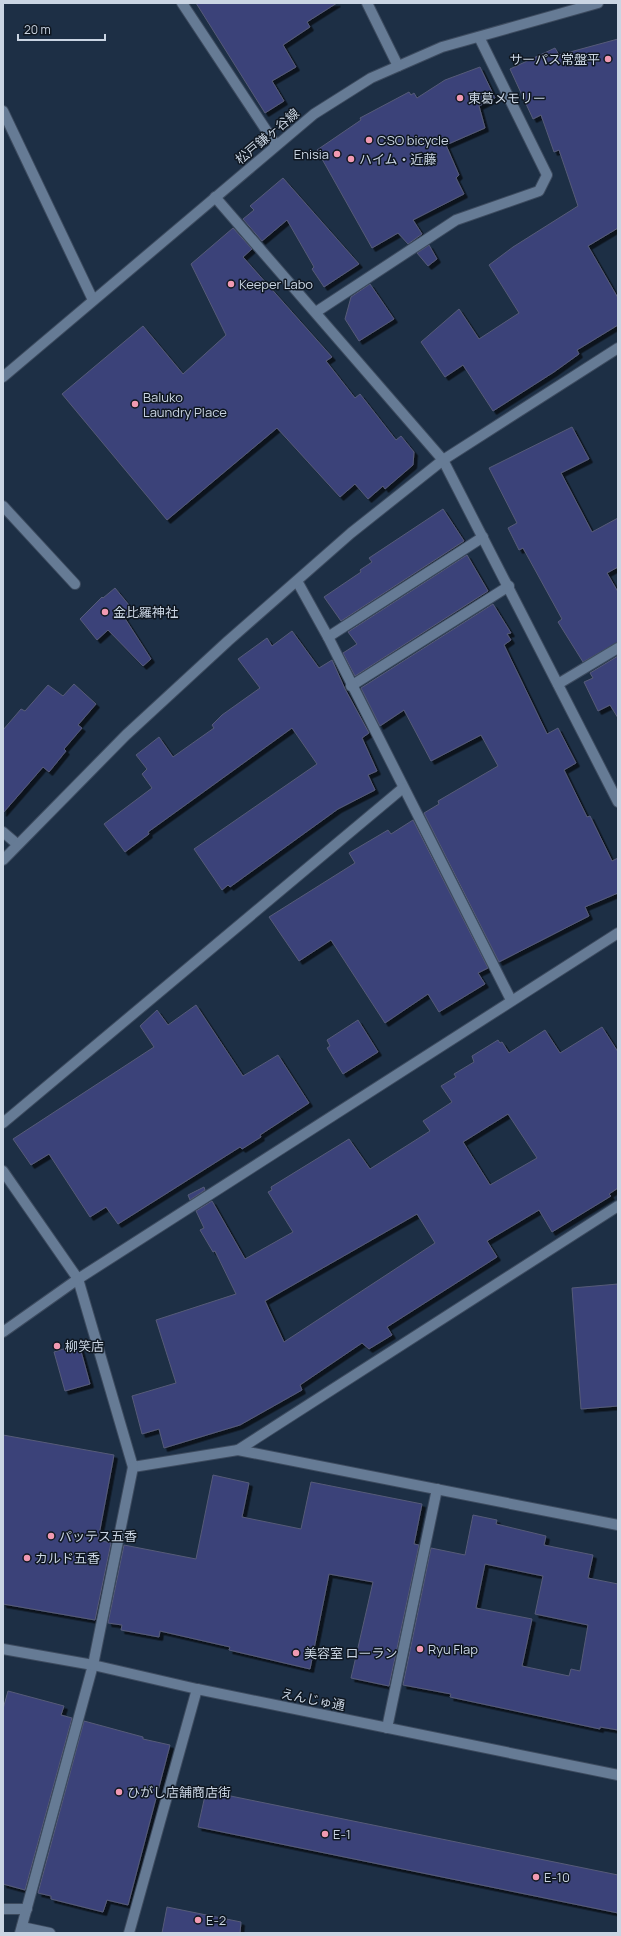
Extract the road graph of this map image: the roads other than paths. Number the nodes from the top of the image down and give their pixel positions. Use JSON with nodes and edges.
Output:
{"nodes":[{"id":1,"x":182,"y":3,"type":"edge"},
{"id":2,"x":367,"y":3,"type":"edge"},
{"id":3,"x":598,"y":3,"type":"edge"},
{"id":4,"x":479,"y":37,"type":"junction"},
{"id":5,"x":398,"y":66,"type":"junction"},
{"id":6,"x":3,"y":111,"type":"edge"},
{"id":7,"x":276,"y":145,"type":"junction"},
{"id":8,"x":215,"y":197,"type":"junction"},
{"id":9,"x":93,"y":300,"type":"junction"},
{"id":10,"x":316,"y":312,"type":"junction"},
{"id":11,"x":618,"y":348,"type":"edge"},
{"id":12,"x":3,"y":377,"type":"edge"},
{"id":13,"x":443,"y":460,"type":"junction"},
{"id":14,"x":3,"y":506,"type":"edge"},
{"id":15,"x":483,"y":537,"type":"junction"},
{"id":16,"x":297,"y":582,"type":"junction"},
{"id":17,"x":75,"y":584,"type":"dead end"},
{"id":18,"x":509,"y":586,"type":"junction"},
{"id":19,"x":328,"y":637,"type":"junction"},
{"id":20,"x":618,"y":648,"type":"edge"},
{"id":21,"x":558,"y":684,"type":"junction"},
{"id":22,"x":351,"y":686,"type":"junction"},
{"id":23,"x":403,"y":788,"type":"junction"},
{"id":24,"x":618,"y":802,"type":"edge"},
{"id":25,"x":3,"y":832,"type":"edge"},
{"id":26,"x":17,"y":844,"type":"junction"},
{"id":27,"x":3,"y":860,"type":"edge"},
{"id":28,"x":618,"y":933,"type":"edge"},
{"id":29,"x":511,"y":1000,"type":"junction"},
{"id":30,"x":3,"y":1123,"type":"edge"},
{"id":31,"x":3,"y":1171,"type":"edge"},
{"id":32,"x":618,"y":1206,"type":"edge"},
{"id":33,"x":78,"y":1279,"type":"junction"},
{"id":34,"x":3,"y":1332,"type":"edge"},
{"id":35,"x":238,"y":1450,"type":"junction"},
{"id":36,"x":133,"y":1467,"type":"junction"},
{"id":37,"x":437,"y":1489,"type":"junction"},
{"id":38,"x":618,"y":1525,"type":"edge"},
{"id":39,"x":3,"y":1650,"type":"edge"},
{"id":40,"x":93,"y":1665,"type":"junction"},
{"id":41,"x":198,"y":1689,"type":"junction"},
{"id":42,"x":387,"y":1728,"type":"junction"},
{"id":43,"x":618,"y":1775,"type":"edge"},
{"id":44,"x":27,"y":1909,"type":"junction"},
{"id":45,"x":3,"y":1910,"type":"edge"},
{"id":46,"x":21,"y":1930,"type":"edge"},
{"id":47,"x":50,"y":1933,"type":"edge"},
{"id":48,"x":129,"y":1933,"type":"edge"}],
"edges":[{"from":1,"to":7,"type":"street"},
{"from":2,"to":5,"type":"street"},
{"from":3,"to":4,"type":"street","name":"松戸鎌ヶ谷線"},
{"from":4,"to":5,"type":"street","name":"松戸鎌ヶ谷線"},
{"from":4,"to":10,"type":"street"},
{"from":5,"to":7,"type":"street","name":"松戸鎌ヶ谷線"},
{"from":6,"to":9,"type":"street"},
{"from":7,"to":8,"type":"street","name":"松戸鎌ヶ谷線"},
{"from":8,"to":9,"type":"street","name":"松戸鎌ヶ谷線"},
{"from":8,"to":10,"type":"street"},
{"from":9,"to":12,"type":"street","name":"松戸鎌ヶ谷線"},
{"from":10,"to":13,"type":"street"},
{"from":11,"to":13,"type":"street"},
{"from":13,"to":15,"type":"street"},
{"from":13,"to":16,"type":"street"},
{"from":14,"to":17,"type":"street"},
{"from":15,"to":18,"type":"street"},
{"from":15,"to":19,"type":"street"},
{"from":16,"to":19,"type":"street"},
{"from":16,"to":26,"type":"street"},
{"from":18,"to":21,"type":"street"},
{"from":18,"to":22,"type":"street"},
{"from":19,"to":22,"type":"street"},
{"from":20,"to":21,"type":"street"},
{"from":21,"to":24,"type":"street"},
{"from":22,"to":23,"type":"street"},
{"from":23,"to":29,"type":"street"},
{"from":23,"to":30,"type":"street"},
{"from":25,"to":26,"type":"street"},
{"from":26,"to":27,"type":"street"},
{"from":28,"to":29,"type":"street"},
{"from":29,"to":33,"type":"street"},
{"from":31,"to":33,"type":"street"},
{"from":32,"to":35,"type":"street"},
{"from":33,"to":34,"type":"street"},
{"from":33,"to":36,"type":"street"},
{"from":35,"to":36,"type":"street"},
{"from":35,"to":37,"type":"street"},
{"from":36,"to":40,"type":"street"},
{"from":37,"to":38,"type":"street"},
{"from":37,"to":42,"type":"street"},
{"from":39,"to":40,"type":"street","name":"えんじゅ通"},
{"from":40,"to":41,"type":"street","name":"えんじゅ通"},
{"from":40,"to":44,"type":"street"},
{"from":41,"to":42,"type":"street","name":"えんじゅ通"},
{"from":41,"to":48,"type":"street"},
{"from":42,"to":43,"type":"street","name":"えんじゅ通"},
{"from":44,"to":45,"type":"street"},
{"from":44,"to":46,"type":"street"},
{"from":46,"to":47,"type":"street"}]}
